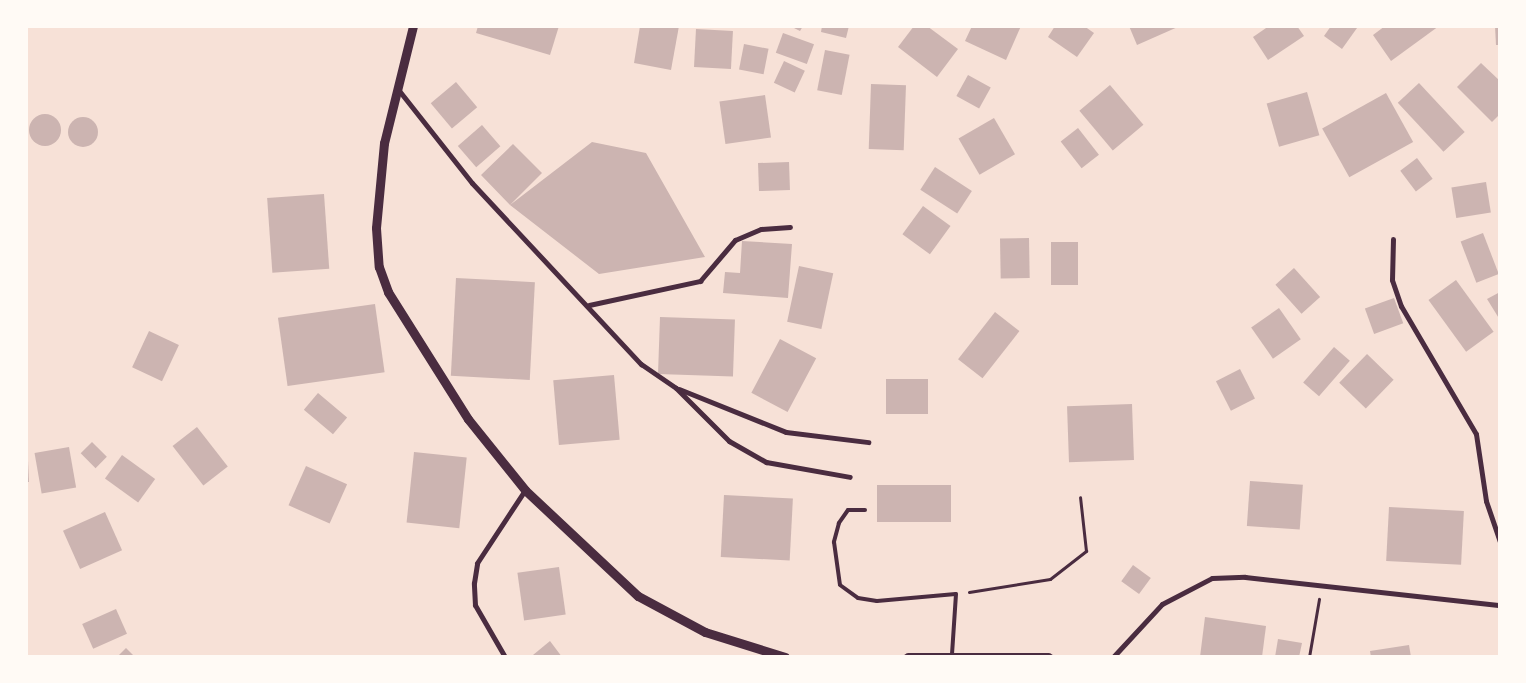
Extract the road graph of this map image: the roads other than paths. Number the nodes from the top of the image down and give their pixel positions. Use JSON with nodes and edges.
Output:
{"nodes":[{"id":1,"x":413,"y":26,"type":"edge"},
{"id":2,"x":397,"y":88,"type":"junction"},
{"id":3,"x":790,"y":227,"type":"dead end"},
{"id":4,"x":1393,"y":239,"type":"dead end"},
{"id":5,"x":589,"y":305,"type":"junction"},
{"id":6,"x":676,"y":388,"type":"junction"},
{"id":7,"x":868,"y":442,"type":"dead end"},
{"id":8,"x":850,"y":476,"type":"dead end"},
{"id":9,"x":525,"y":490,"type":"junction"},
{"id":10,"x":865,"y":510,"type":"dead end"},
{"id":11,"x":1500,"y":542,"type":"edge"},
{"id":12,"x":1500,"y":605,"type":"edge"},
{"id":13,"x":952,"y":655,"type":"junction"},
{"id":14,"x":505,"y":657,"type":"edge"},
{"id":15,"x":786,"y":657,"type":"edge"},
{"id":16,"x":908,"y":657,"type":"edge"},
{"id":17,"x":1048,"y":657,"type":"edge"},
{"id":18,"x":1113,"y":657,"type":"edge"}],
"edges":[{"from":1,"to":2,"type":"street"},
{"from":2,"to":5,"type":"street"},
{"from":2,"to":9,"type":"street"},
{"from":3,"to":5,"type":"street"},
{"from":4,"to":11,"type":"street"},
{"from":5,"to":6,"type":"street"},
{"from":6,"to":7,"type":"street"},
{"from":6,"to":8,"type":"street"},
{"from":9,"to":14,"type":"street"},
{"from":9,"to":15,"type":"street"},
{"from":10,"to":13,"type":"lane"},
{"from":12,"to":18,"type":"street"},
{"from":13,"to":16,"type":"street"},
{"from":13,"to":17,"type":"street"}]}
